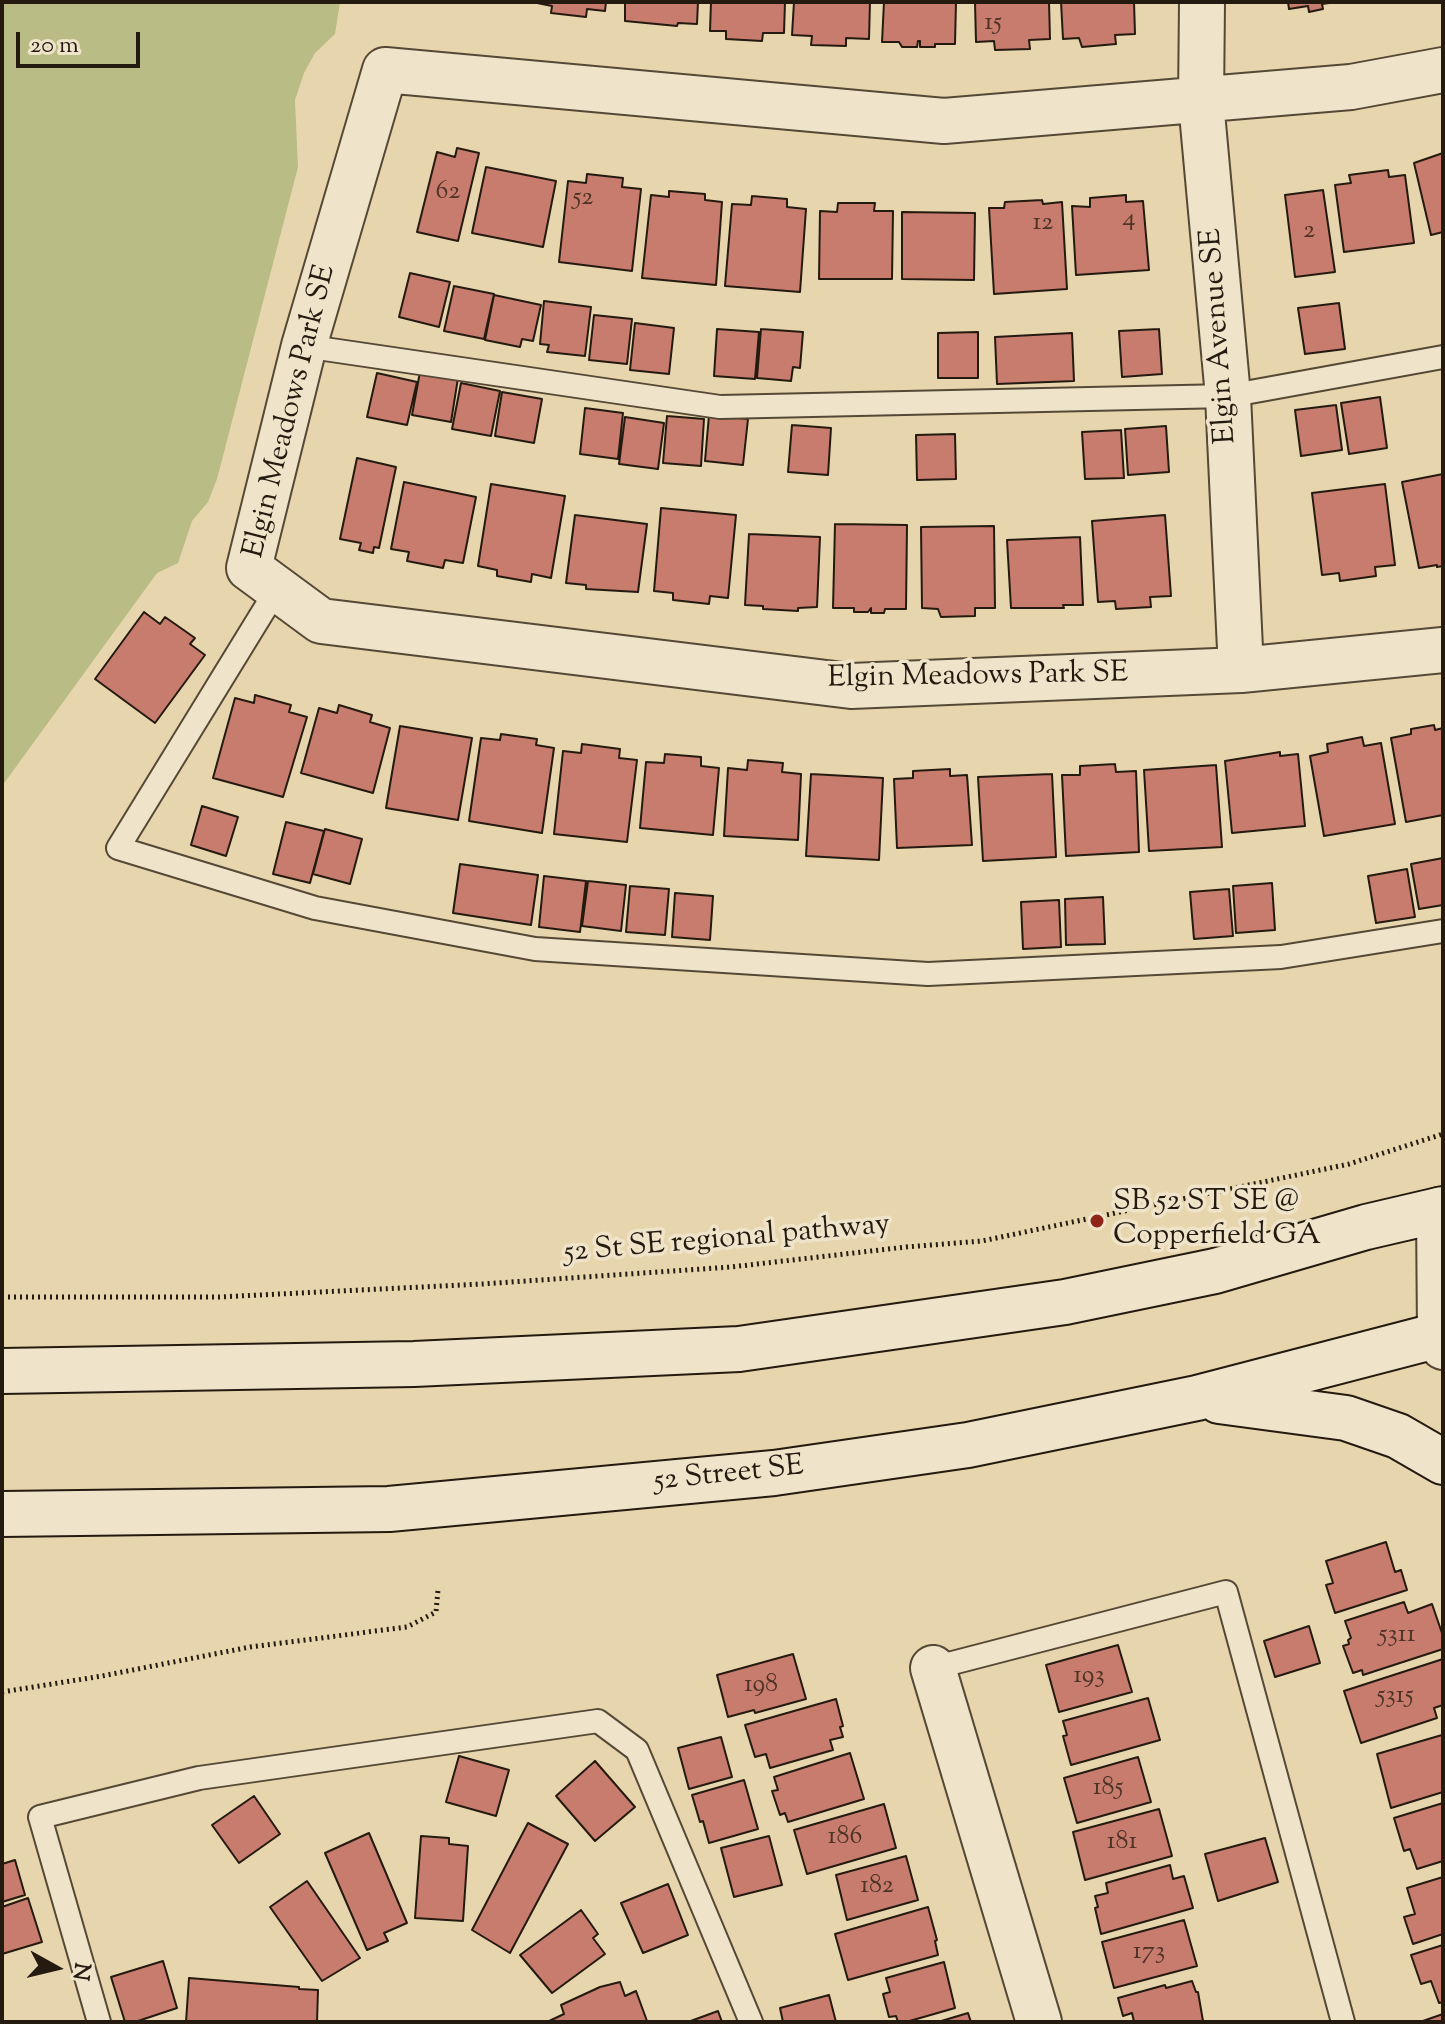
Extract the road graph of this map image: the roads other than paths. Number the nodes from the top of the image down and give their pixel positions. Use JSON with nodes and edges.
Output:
{"nodes":[{"id":1,"x":1202,"y":2,"type":"edge"},
{"id":2,"x":1443,"y":70,"type":"edge"},
{"id":3,"x":1201,"y":102,"type":"junction"},
{"id":4,"x":304,"y":346,"type":"junction"},
{"id":5,"x":1443,"y":357,"type":"edge"},
{"id":6,"x":1228,"y":396,"type":"junction"},
{"id":7,"x":277,"y":589,"type":"junction"},
{"id":8,"x":1443,"y":650,"type":"edge"},
{"id":9,"x":1241,"y":670,"type":"junction"},
{"id":10,"x":1443,"y":931,"type":"edge"},
{"id":11,"x":1442,"y":1212,"type":"edge"},
{"id":12,"x":1442,"y":1339,"type":"edge"},
{"id":13,"x":2,"y":1371,"type":"edge"},
{"id":14,"x":1197,"y":1398,"type":"junction"},
{"id":15,"x":1443,"y":1462,"type":"edge"},
{"id":16,"x":2,"y":1514,"type":"edge"},
{"id":17,"x":933,"y":1668,"type":"joint"},
{"id":18,"x":99,"y":2022,"type":"edge"},
{"id":19,"x":751,"y":2022,"type":"edge"},
{"id":20,"x":1039,"y":2022,"type":"edge"},
{"id":21,"x":1343,"y":2022,"type":"edge"}],
"edges":[{"from":1,"to":3,"type":"street","name":"Elgin Avenue SE"},
{"from":2,"to":3,"type":"street"},
{"from":3,"to":4,"type":"street","name":"Elgin Meadows Park SE"},
{"from":3,"to":6,"type":"street","name":"Elgin Avenue SE"},
{"from":4,"to":6,"type":"lane"},
{"from":4,"to":7,"type":"street","name":"Elgin Meadows Park SE"},
{"from":5,"to":6,"type":"lane"},
{"from":6,"to":9,"type":"street","name":"Elgin Avenue SE"},
{"from":7,"to":9,"type":"street","name":"Elgin Meadows Park SE"},
{"from":7,"to":10,"type":"lane"},
{"from":8,"to":9,"type":"street","name":"Elgin Meadows Park SE"},
{"from":11,"to":12,"type":"street"},
{"from":11,"to":13,"type":"street"},
{"from":12,"to":14,"type":"street","name":"52 Street SE"},
{"from":14,"to":15,"type":"street"},
{"from":14,"to":16,"type":"street","name":"52 Street SE"},
{"from":17,"to":20,"type":"street"},
{"from":17,"to":21,"type":"lane"},
{"from":18,"to":19,"type":"lane"}]}
